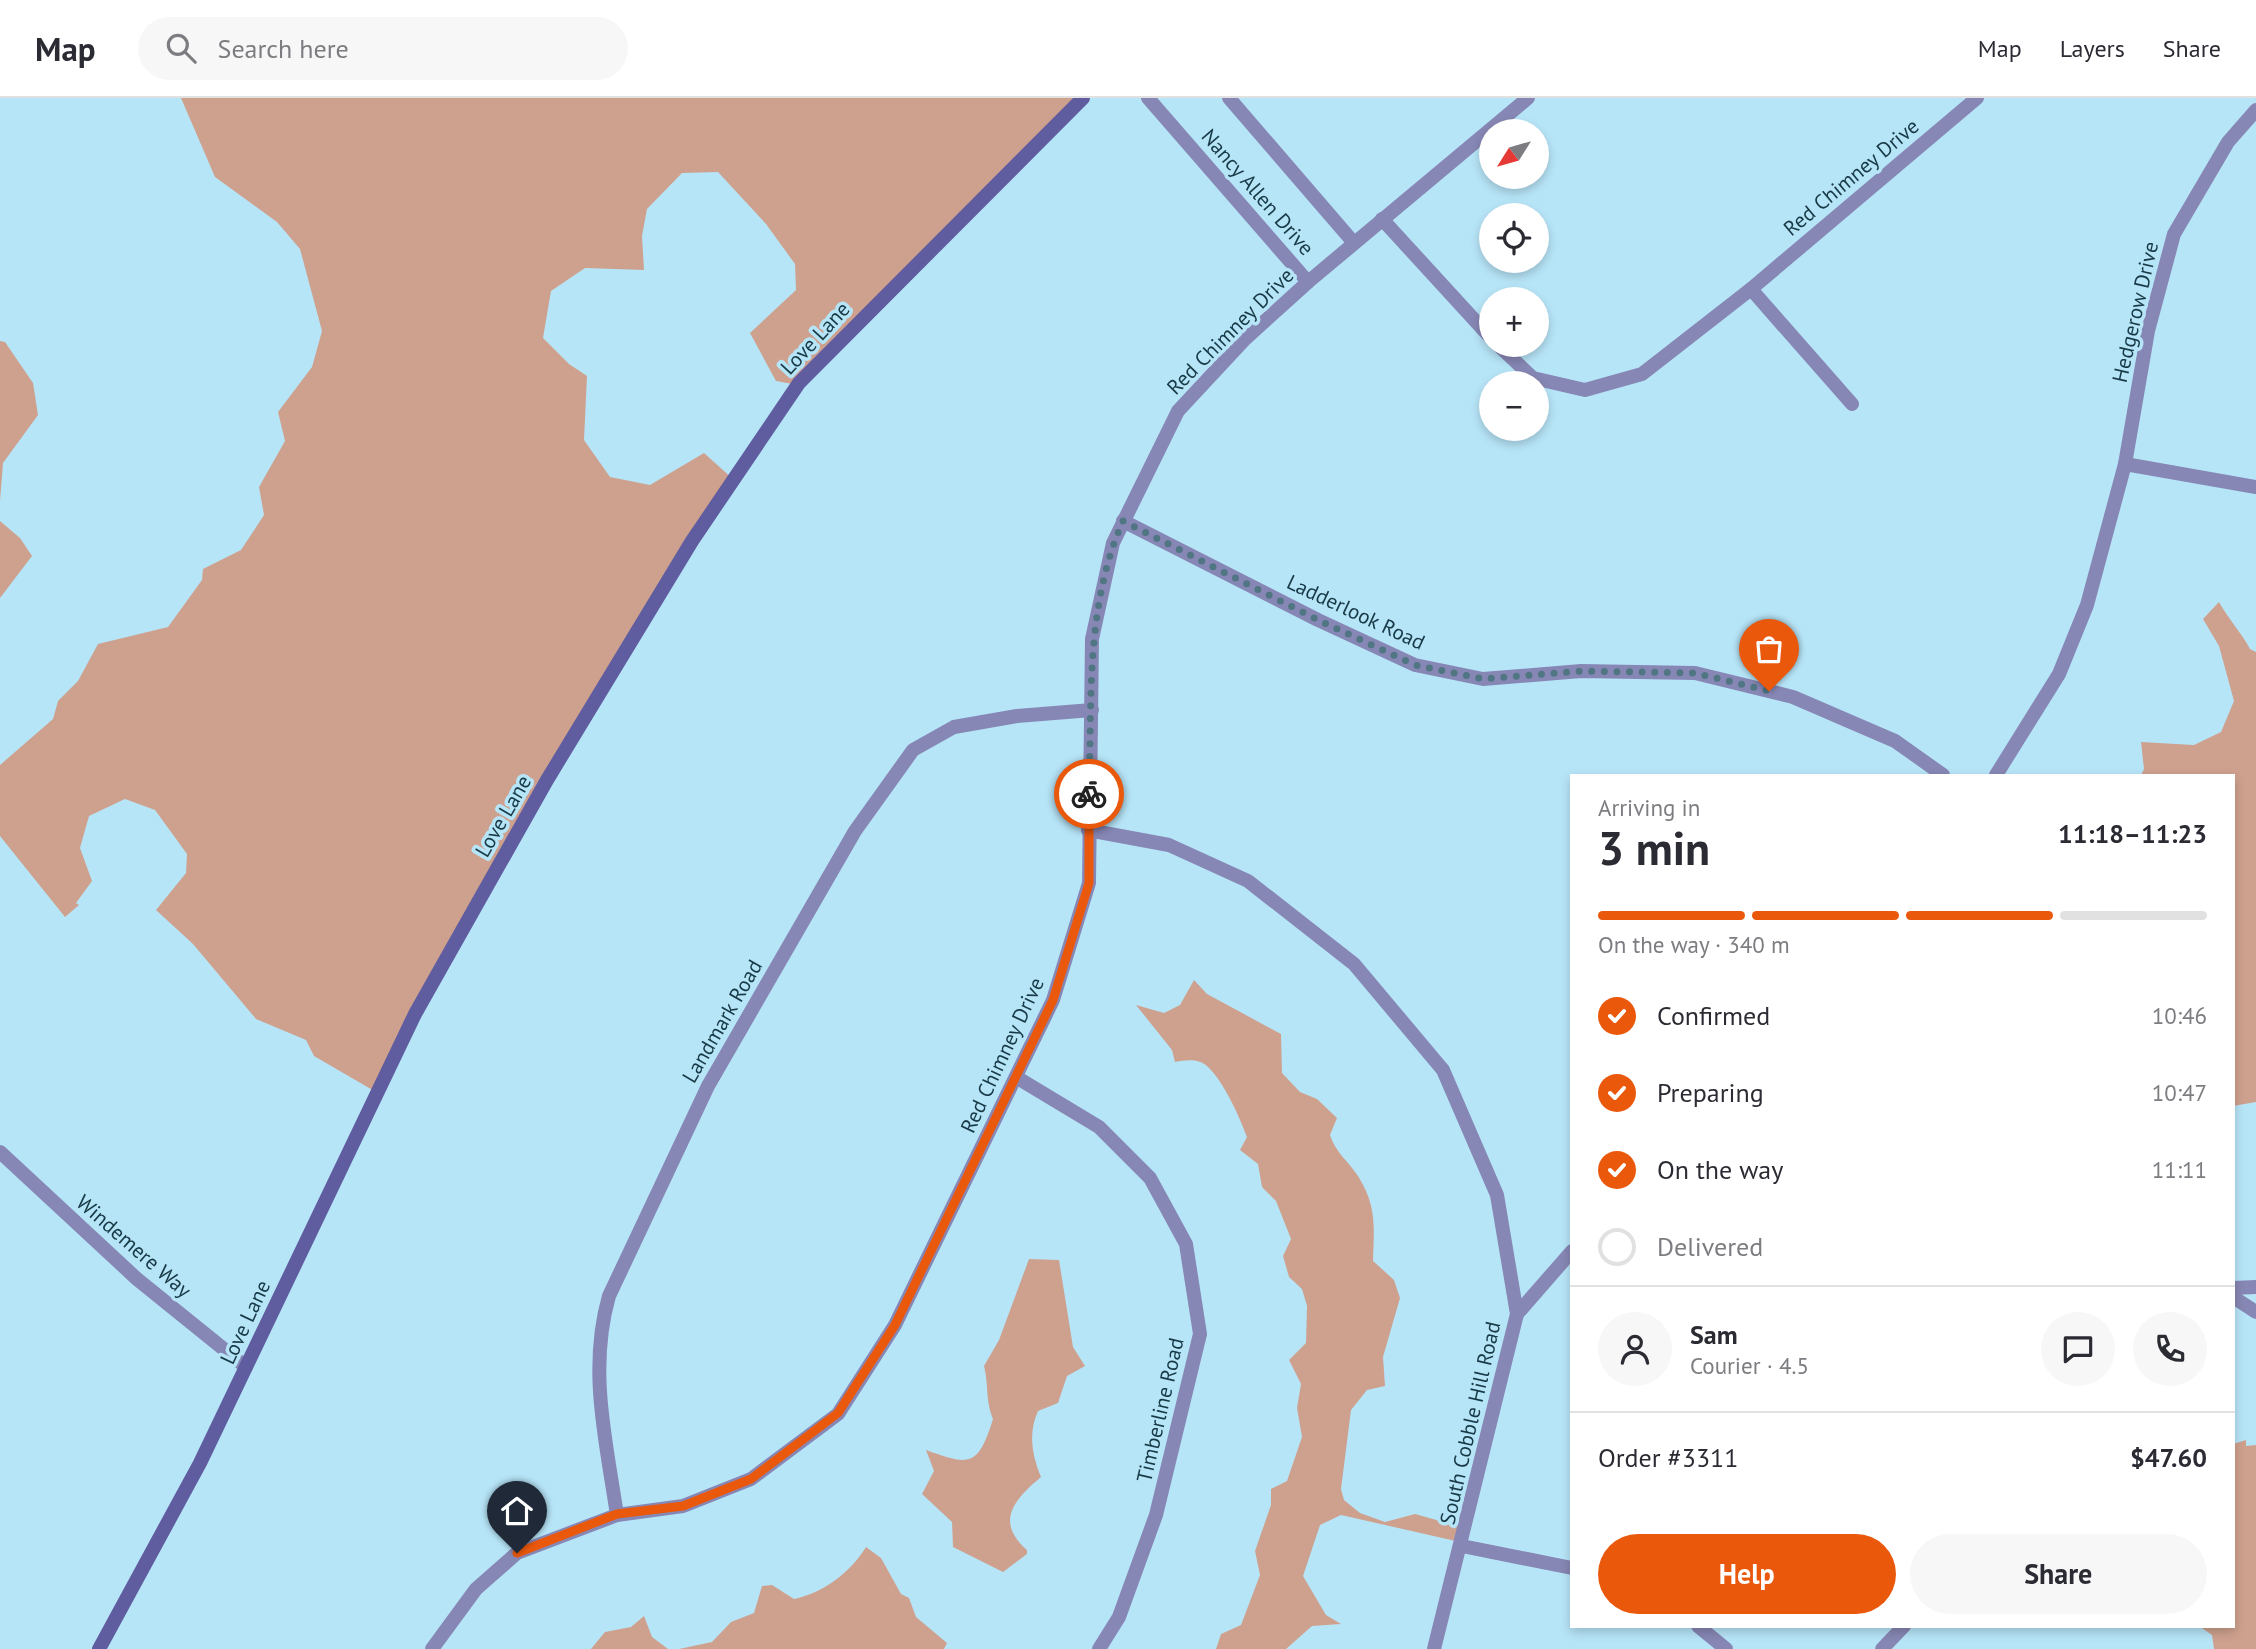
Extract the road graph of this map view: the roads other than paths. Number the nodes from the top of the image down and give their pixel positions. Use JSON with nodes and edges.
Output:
{"nodes":[{"id":1,"x":1083,"y":98,"type":"edge"},
{"id":2,"x":1148,"y":98,"type":"edge"},
{"id":3,"x":1229,"y":98,"type":"edge"},
{"id":4,"x":1528,"y":98,"type":"edge"},
{"id":5,"x":1977,"y":98,"type":"edge"},
{"id":6,"x":2256,"y":110,"type":"edge"},
{"id":7,"x":1382,"y":219,"type":"junction"},
{"id":8,"x":1354,"y":243,"type":"junction"},
{"id":9,"x":1308,"y":282,"type":"junction"},
{"id":10,"x":1751,"y":289,"type":"junction"},
{"id":11,"x":1479,"y":325,"type":"edge"},
{"id":12,"x":1511,"y":357,"type":"edge"},
{"id":13,"x":1852,"y":404,"type":"dead end"},
{"id":14,"x":2125,"y":464,"type":"junction"},
{"id":15,"x":2256,"y":487,"type":"edge"},
{"id":16,"x":1123,"y":521,"type":"junction"},
{"id":17,"x":1092,"y":710,"type":"junction"},
{"id":18,"x":1942,"y":774,"type":"edge"},
{"id":19,"x":1997,"y":774,"type":"edge"},
{"id":20,"x":1088,"y":830,"type":"junction"},
{"id":21,"x":1016,"y":1077,"type":"junction"},
{"id":22,"x":0,"y":1152,"type":"edge"},
{"id":23,"x":1570,"y":1253,"type":"edge"},
{"id":24,"x":2256,"y":1287,"type":"edge"},
{"id":25,"x":2235,"y":1288,"type":"edge"},
{"id":26,"x":2235,"y":1298,"type":"edge"},
{"id":27,"x":2256,"y":1312,"type":"edge"},
{"id":28,"x":1517,"y":1314,"type":"junction"},
{"id":29,"x":246,"y":1367,"type":"junction"},
{"id":30,"x":617,"y":1514,"type":"junction"},
{"id":31,"x":1462,"y":1546,"type":"junction"},
{"id":32,"x":1570,"y":1568,"type":"edge"},
{"id":33,"x":1700,"y":1628,"type":"edge"},
{"id":34,"x":1902,"y":1628,"type":"edge"},
{"id":35,"x":99,"y":1649,"type":"edge"},
{"id":36,"x":432,"y":1649,"type":"edge"},
{"id":37,"x":1099,"y":1649,"type":"edge"},
{"id":38,"x":1434,"y":1649,"type":"edge"},
{"id":39,"x":1726,"y":1649,"type":"edge"},
{"id":40,"x":1882,"y":1649,"type":"edge"}],
"edges":[{"from":1,"to":29,"type":"street","name":"Love Lane"},
{"from":2,"to":9,"type":"street","name":"Nancy Allen Drive"},
{"from":3,"to":8,"type":"street","name":"Nancy Allen Drive"},
{"from":4,"to":7,"type":"street","name":"Red Chimney Drive"},
{"from":5,"to":10,"type":"street","name":"Red Chimney Drive"},
{"from":6,"to":14,"type":"street","name":"Hedgerow Drive"},
{"from":7,"to":8,"type":"street","name":"Red Chimney Drive"},
{"from":7,"to":11,"type":"street"},
{"from":8,"to":9,"type":"street","name":"Red Chimney Drive"},
{"from":9,"to":16,"type":"street","name":"Red Chimney Drive"},
{"from":10,"to":12,"type":"street","name":"Red Chimney Drive"},
{"from":10,"to":13,"type":"street"},
{"from":14,"to":15,"type":"street"},
{"from":14,"to":19,"type":"street","name":"Hedgerow Drive"},
{"from":16,"to":17,"type":"street","name":"Red Chimney Drive"},
{"from":16,"to":18,"type":"street","name":"Ladderlook Road"},
{"from":17,"to":20,"type":"street","name":"Red Chimney Drive"},
{"from":17,"to":30,"type":"street","name":"Landmark Road"},
{"from":20,"to":21,"type":"street","name":"Red Chimney Drive"},
{"from":20,"to":28,"type":"street","name":"South Cobble Hill Road"},
{"from":21,"to":30,"type":"street","name":"Red Chimney Drive"},
{"from":21,"to":37,"type":"street","name":"Timberline Road"},
{"from":22,"to":29,"type":"street","name":"Windemere Way"},
{"from":23,"to":28,"type":"street"},
{"from":24,"to":25,"type":"street"},
{"from":26,"to":27,"type":"street"},
{"from":28,"to":31,"type":"street","name":"South Cobble Hill Road"},
{"from":29,"to":35,"type":"street","name":"Love Lane"},
{"from":30,"to":36,"type":"street","name":"Red Chimney Drive"},
{"from":31,"to":32,"type":"street"},
{"from":31,"to":38,"type":"street","name":"South Cobble Hill Road"},
{"from":33,"to":39,"type":"street"},
{"from":34,"to":40,"type":"street"}]}
